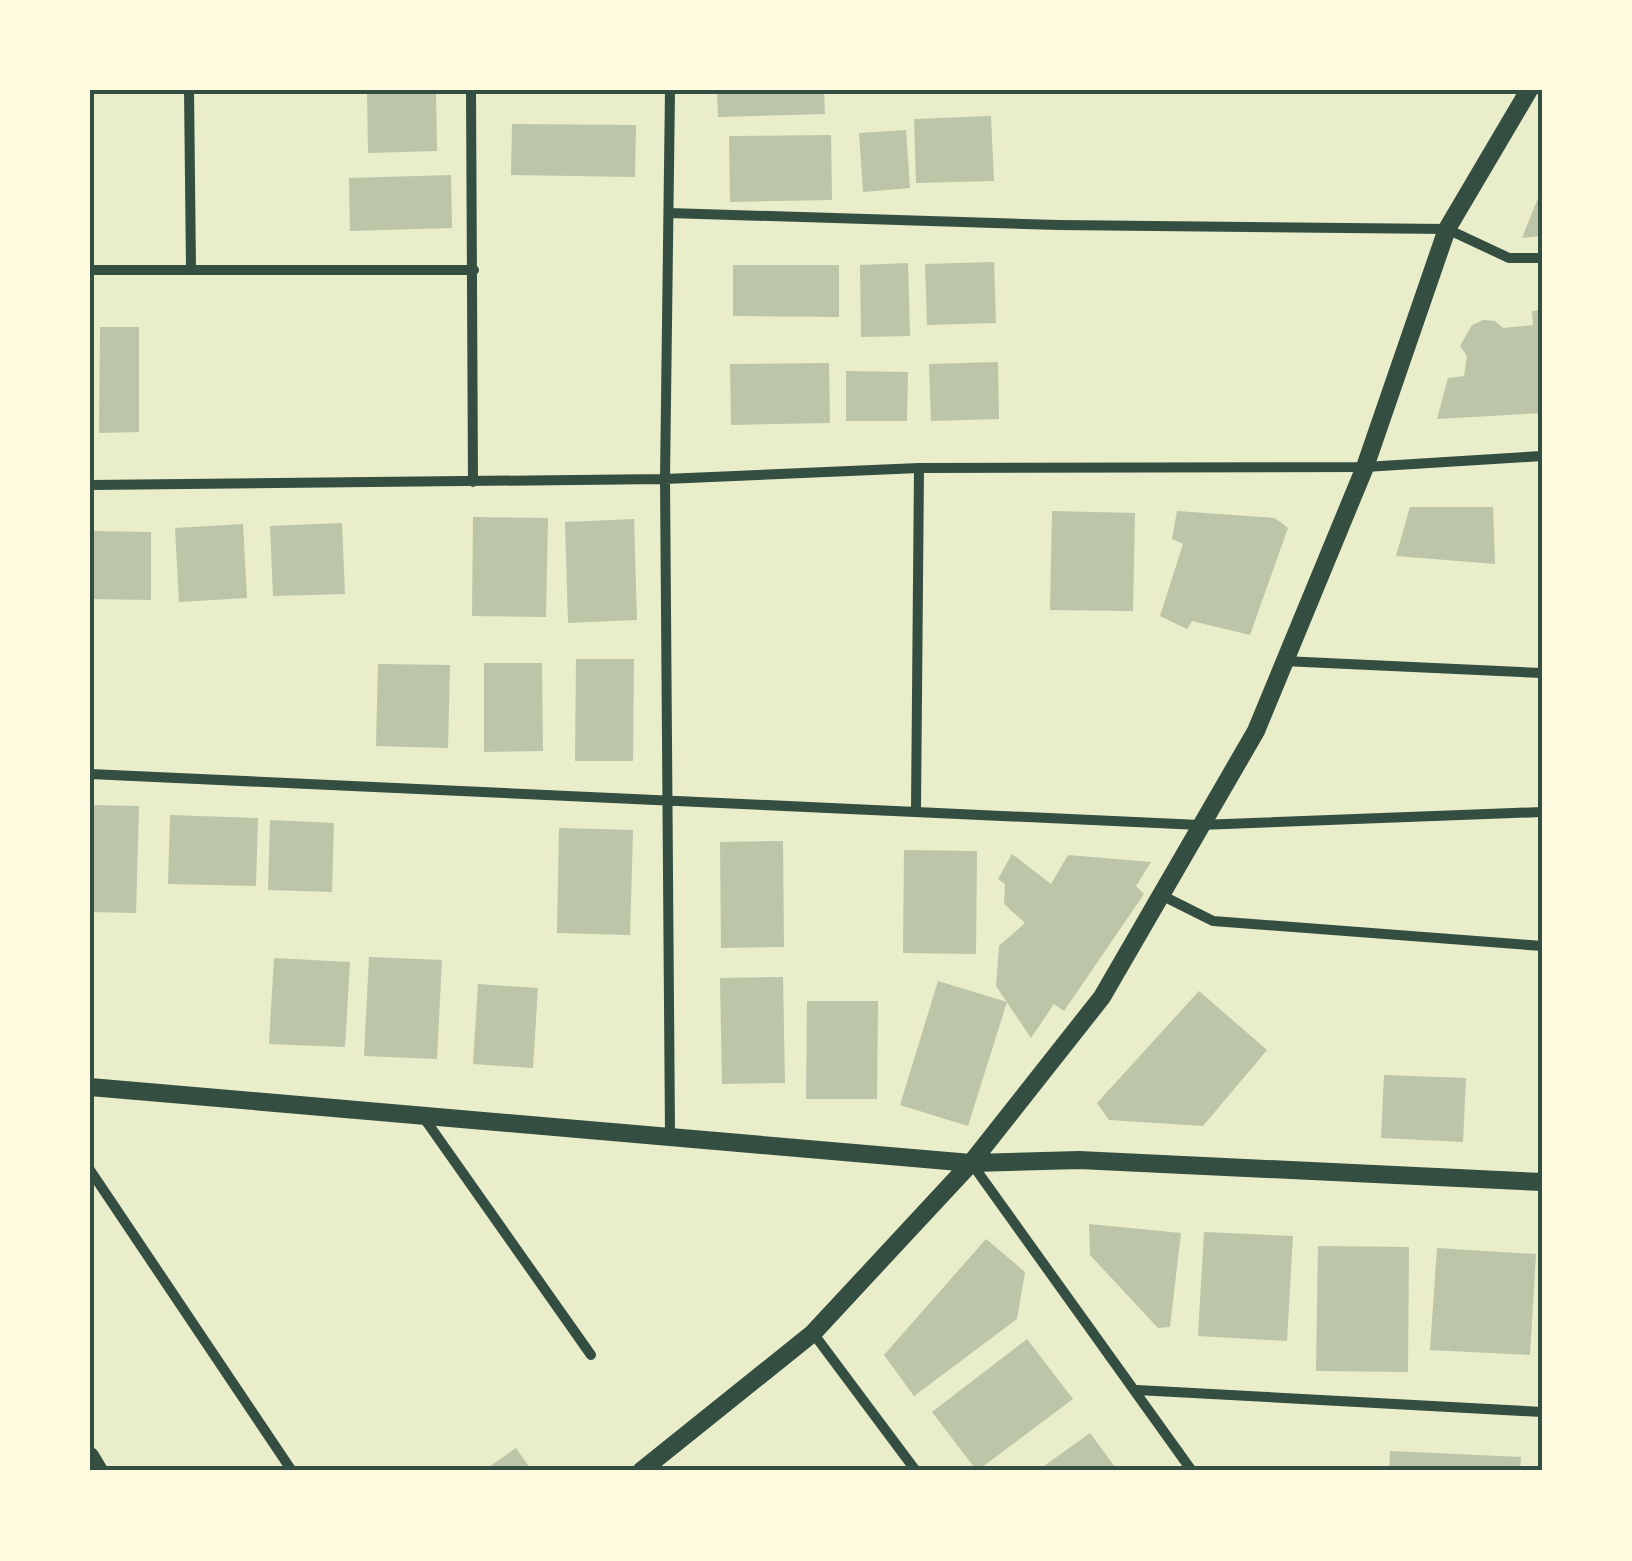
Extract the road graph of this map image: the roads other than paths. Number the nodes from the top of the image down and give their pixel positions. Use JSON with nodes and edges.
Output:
{"nodes":[{"id":1,"x":189,"y":90,"type":"edge"},
{"id":2,"x":471,"y":90,"type":"edge"},
{"id":3,"x":670,"y":90,"type":"edge"},
{"id":4,"x":1529,"y":90,"type":"edge"},
{"id":5,"x":669,"y":213,"type":"junction"},
{"id":6,"x":1446,"y":229,"type":"junction"},
{"id":7,"x":1542,"y":258,"type":"edge"},
{"id":8,"x":191,"y":268,"type":"junction"},
{"id":9,"x":90,"y":270,"type":"edge"},
{"id":10,"x":474,"y":270,"type":"junction"},
{"id":11,"x":1542,"y":456,"type":"edge"},
{"id":12,"x":1365,"y":467,"type":"junction"},
{"id":13,"x":919,"y":468,"type":"junction"},
{"id":14,"x":664,"y":479,"type":"junction"},
{"id":15,"x":474,"y":482,"type":"junction"},
{"id":16,"x":90,"y":485,"type":"edge"},
{"id":17,"x":1282,"y":661,"type":"junction"},
{"id":18,"x":1542,"y":673,"type":"edge"},
{"id":19,"x":90,"y":774,"type":"edge"},
{"id":20,"x":668,"y":802,"type":"junction"},
{"id":21,"x":916,"y":809,"type":"junction"},
{"id":22,"x":1542,"y":812,"type":"edge"},
{"id":23,"x":1200,"y":825,"type":"junction"},
{"id":24,"x":1161,"y":895,"type":"junction"},
{"id":25,"x":1542,"y":946,"type":"edge"},
{"id":26,"x":90,"y":1087,"type":"edge"},
{"id":27,"x":424,"y":1118,"type":"junction"},
{"id":28,"x":670,"y":1135,"type":"junction"},
{"id":29,"x":971,"y":1163,"type":"junction"},
{"id":30,"x":90,"y":1170,"type":"edge"},
{"id":31,"x":1542,"y":1182,"type":"edge"},
{"id":32,"x":813,"y":1333,"type":"junction"},
{"id":33,"x":592,"y":1355,"type":"dead end"},
{"id":34,"x":1137,"y":1390,"type":"junction"},
{"id":35,"x":1542,"y":1412,"type":"edge"},
{"id":36,"x":90,"y":1456,"type":"edge"},
{"id":37,"x":99,"y":1471,"type":"edge"},
{"id":38,"x":292,"y":1471,"type":"edge"},
{"id":39,"x":641,"y":1471,"type":"edge"},
{"id":40,"x":916,"y":1471,"type":"edge"},
{"id":41,"x":1192,"y":1471,"type":"edge"}],
"edges":[{"from":1,"to":8,"type":"street"},
{"from":2,"to":10,"type":"street"},
{"from":3,"to":5,"type":"street"},
{"from":4,"to":6,"type":"street"},
{"from":5,"to":6,"type":"street"},
{"from":5,"to":14,"type":"street"},
{"from":6,"to":7,"type":"street"},
{"from":6,"to":12,"type":"street"},
{"from":8,"to":9,"type":"street"},
{"from":8,"to":10,"type":"street"},
{"from":10,"to":15,"type":"street"},
{"from":11,"to":12,"type":"street"},
{"from":12,"to":13,"type":"street"},
{"from":12,"to":17,"type":"street"},
{"from":13,"to":14,"type":"street"},
{"from":13,"to":21,"type":"street"},
{"from":14,"to":15,"type":"street"},
{"from":14,"to":20,"type":"street"},
{"from":15,"to":16,"type":"street"},
{"from":17,"to":18,"type":"street"},
{"from":17,"to":23,"type":"street"},
{"from":19,"to":20,"type":"street"},
{"from":20,"to":21,"type":"street"},
{"from":20,"to":28,"type":"street"},
{"from":21,"to":23,"type":"street"},
{"from":22,"to":23,"type":"street"},
{"from":23,"to":24,"type":"street"},
{"from":24,"to":25,"type":"street"},
{"from":24,"to":29,"type":"street"},
{"from":26,"to":27,"type":"street"},
{"from":27,"to":28,"type":"street"},
{"from":27,"to":33,"type":"street"},
{"from":28,"to":29,"type":"street"},
{"from":29,"to":31,"type":"street"},
{"from":29,"to":32,"type":"street"},
{"from":29,"to":34,"type":"street"},
{"from":30,"to":38,"type":"street"},
{"from":32,"to":39,"type":"street"},
{"from":32,"to":40,"type":"street"},
{"from":34,"to":35,"type":"street"},
{"from":34,"to":41,"type":"street"},
{"from":36,"to":37,"type":"street"}]}
